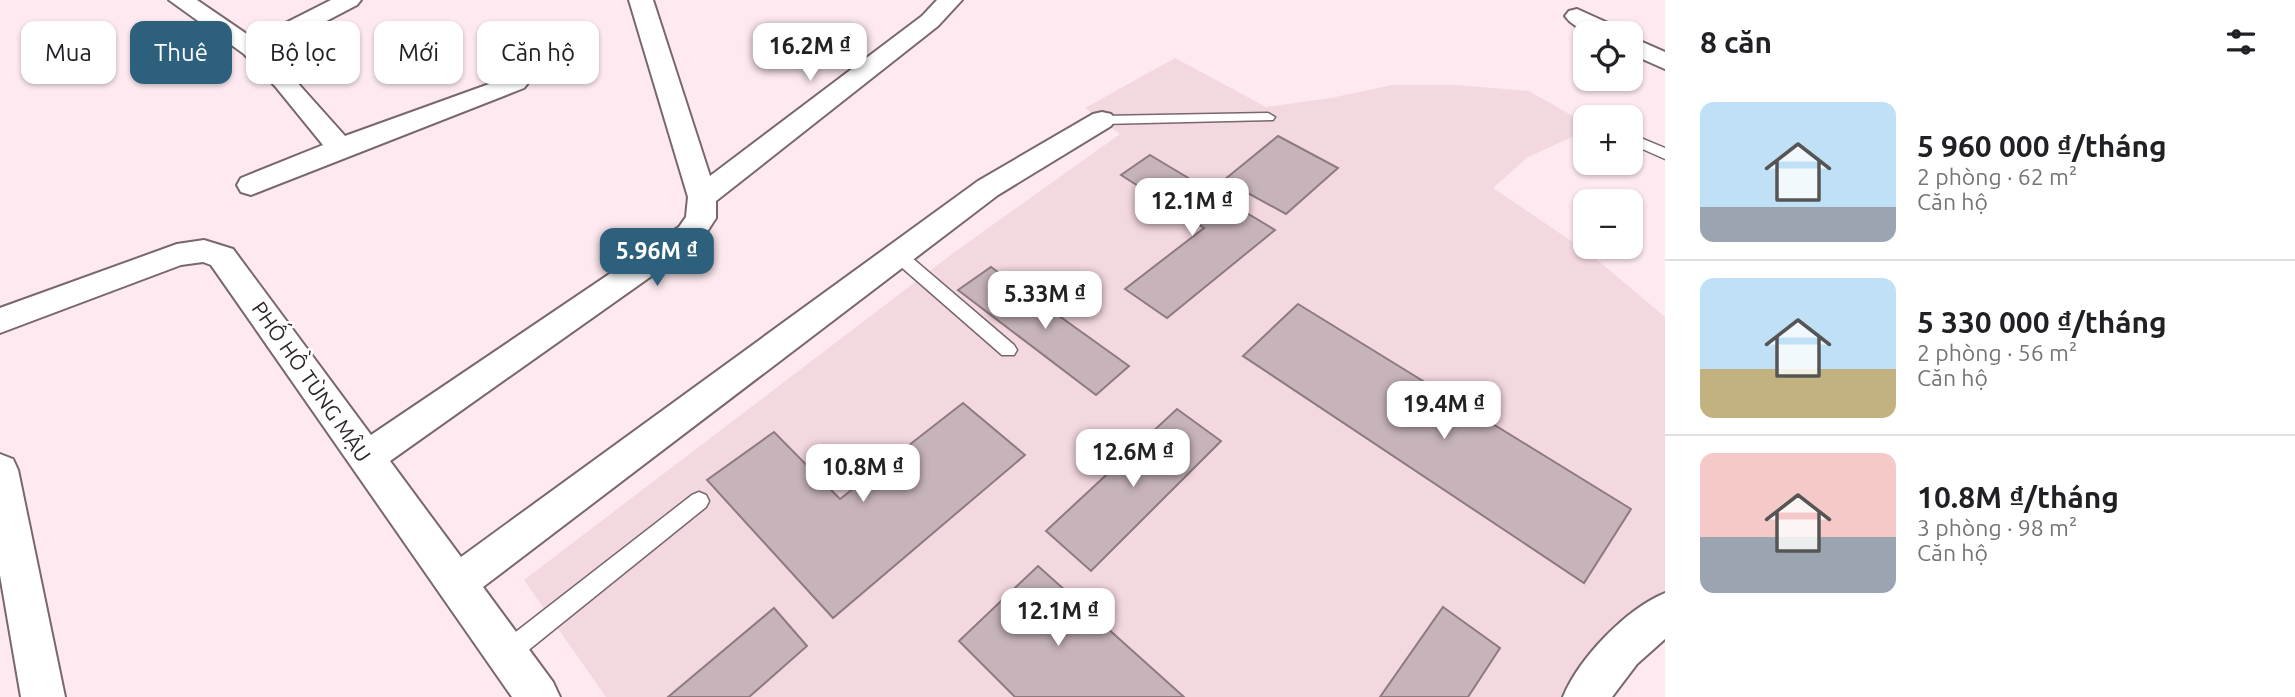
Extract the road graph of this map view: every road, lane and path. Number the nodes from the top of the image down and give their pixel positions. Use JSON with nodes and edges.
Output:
{"nodes":[{"id":1,"x":181,"y":0,"type":"edge"},
{"id":2,"x":349,"y":0,"type":"edge"},
{"id":3,"x":640,"y":0,"type":"edge"},
{"id":4,"x":950,"y":0,"type":"edge"},
{"id":5,"x":1577,"y":16,"type":"dead end"},
{"id":6,"x":308,"y":21,"type":"edge"},
{"id":7,"x":1587,"y":21,"type":"edge"},
{"id":8,"x":246,"y":44,"type":"edge"},
{"id":9,"x":1643,"y":50,"type":"edge"},
{"id":10,"x":1665,"y":62,"type":"edge"},
{"id":11,"x":287,"y":84,"type":"edge"},
{"id":12,"x":512,"y":84,"type":"edge"},
{"id":13,"x":1268,"y":117,"type":"dead end"},
{"id":14,"x":1102,"y":120,"type":"joint"},
{"id":15,"x":1643,"y":144,"type":"edge"},
{"id":16,"x":340,"y":148,"type":"junction"},
{"id":17,"x":1665,"y":154,"type":"edge"},
{"id":18,"x":251,"y":185,"type":"dead end"},
{"id":19,"x":702,"y":197,"type":"junction"},
{"id":20,"x":898,"y":255,"type":"junction"},
{"id":21,"x":0,"y":321,"type":"edge"},
{"id":22,"x":1008,"y":350,"type":"dead end"},
{"id":23,"x":365,"y":459,"type":"junction"},
{"id":24,"x":0,"y":470,"type":"edge"},
{"id":25,"x":699,"y":501,"type":"dead end"},
{"id":26,"x":457,"y":583,"type":"junction"},
{"id":27,"x":1665,"y":613,"type":"edge"},
{"id":28,"x":507,"y":653,"type":"junction"},
{"id":29,"x":43,"y":697,"type":"edge"},
{"id":30,"x":538,"y":697,"type":"edge"},
{"id":31,"x":1586,"y":697,"type":"edge"}],
"edges":[{"from":1,"to":8,"type":"street"},
{"from":2,"to":6,"type":"street"},
{"from":3,"to":19,"type":"street"},
{"from":4,"to":19,"type":"street"},
{"from":5,"to":7,"type":"street"},
{"from":9,"to":10,"type":"street"},
{"from":11,"to":16,"type":"street"},
{"from":12,"to":16,"type":"street"},
{"from":13,"to":14,"type":"lane"},
{"from":14,"to":20,"type":"street"},
{"from":15,"to":17,"type":"lane"},
{"from":16,"to":18,"type":"street"},
{"from":19,"to":23,"type":"street"},
{"from":20,"to":22,"type":"lane"},
{"from":20,"to":26,"type":"street"},
{"from":21,"to":23,"type":"street","name":"PHỐ HỒ TÙNG MẬU"},
{"from":23,"to":26,"type":"street","name":"PHỐ HỒ TÙNG MẬU"},
{"from":24,"to":29,"type":"street"},
{"from":25,"to":28,"type":"lane"},
{"from":26,"to":28,"type":"street","name":"PHỐ HỒ TÙNG MẬU"},
{"from":27,"to":31,"type":"street"},
{"from":28,"to":30,"type":"street","name":"PHỐ HỒ TÙNG MẬU"}]}
